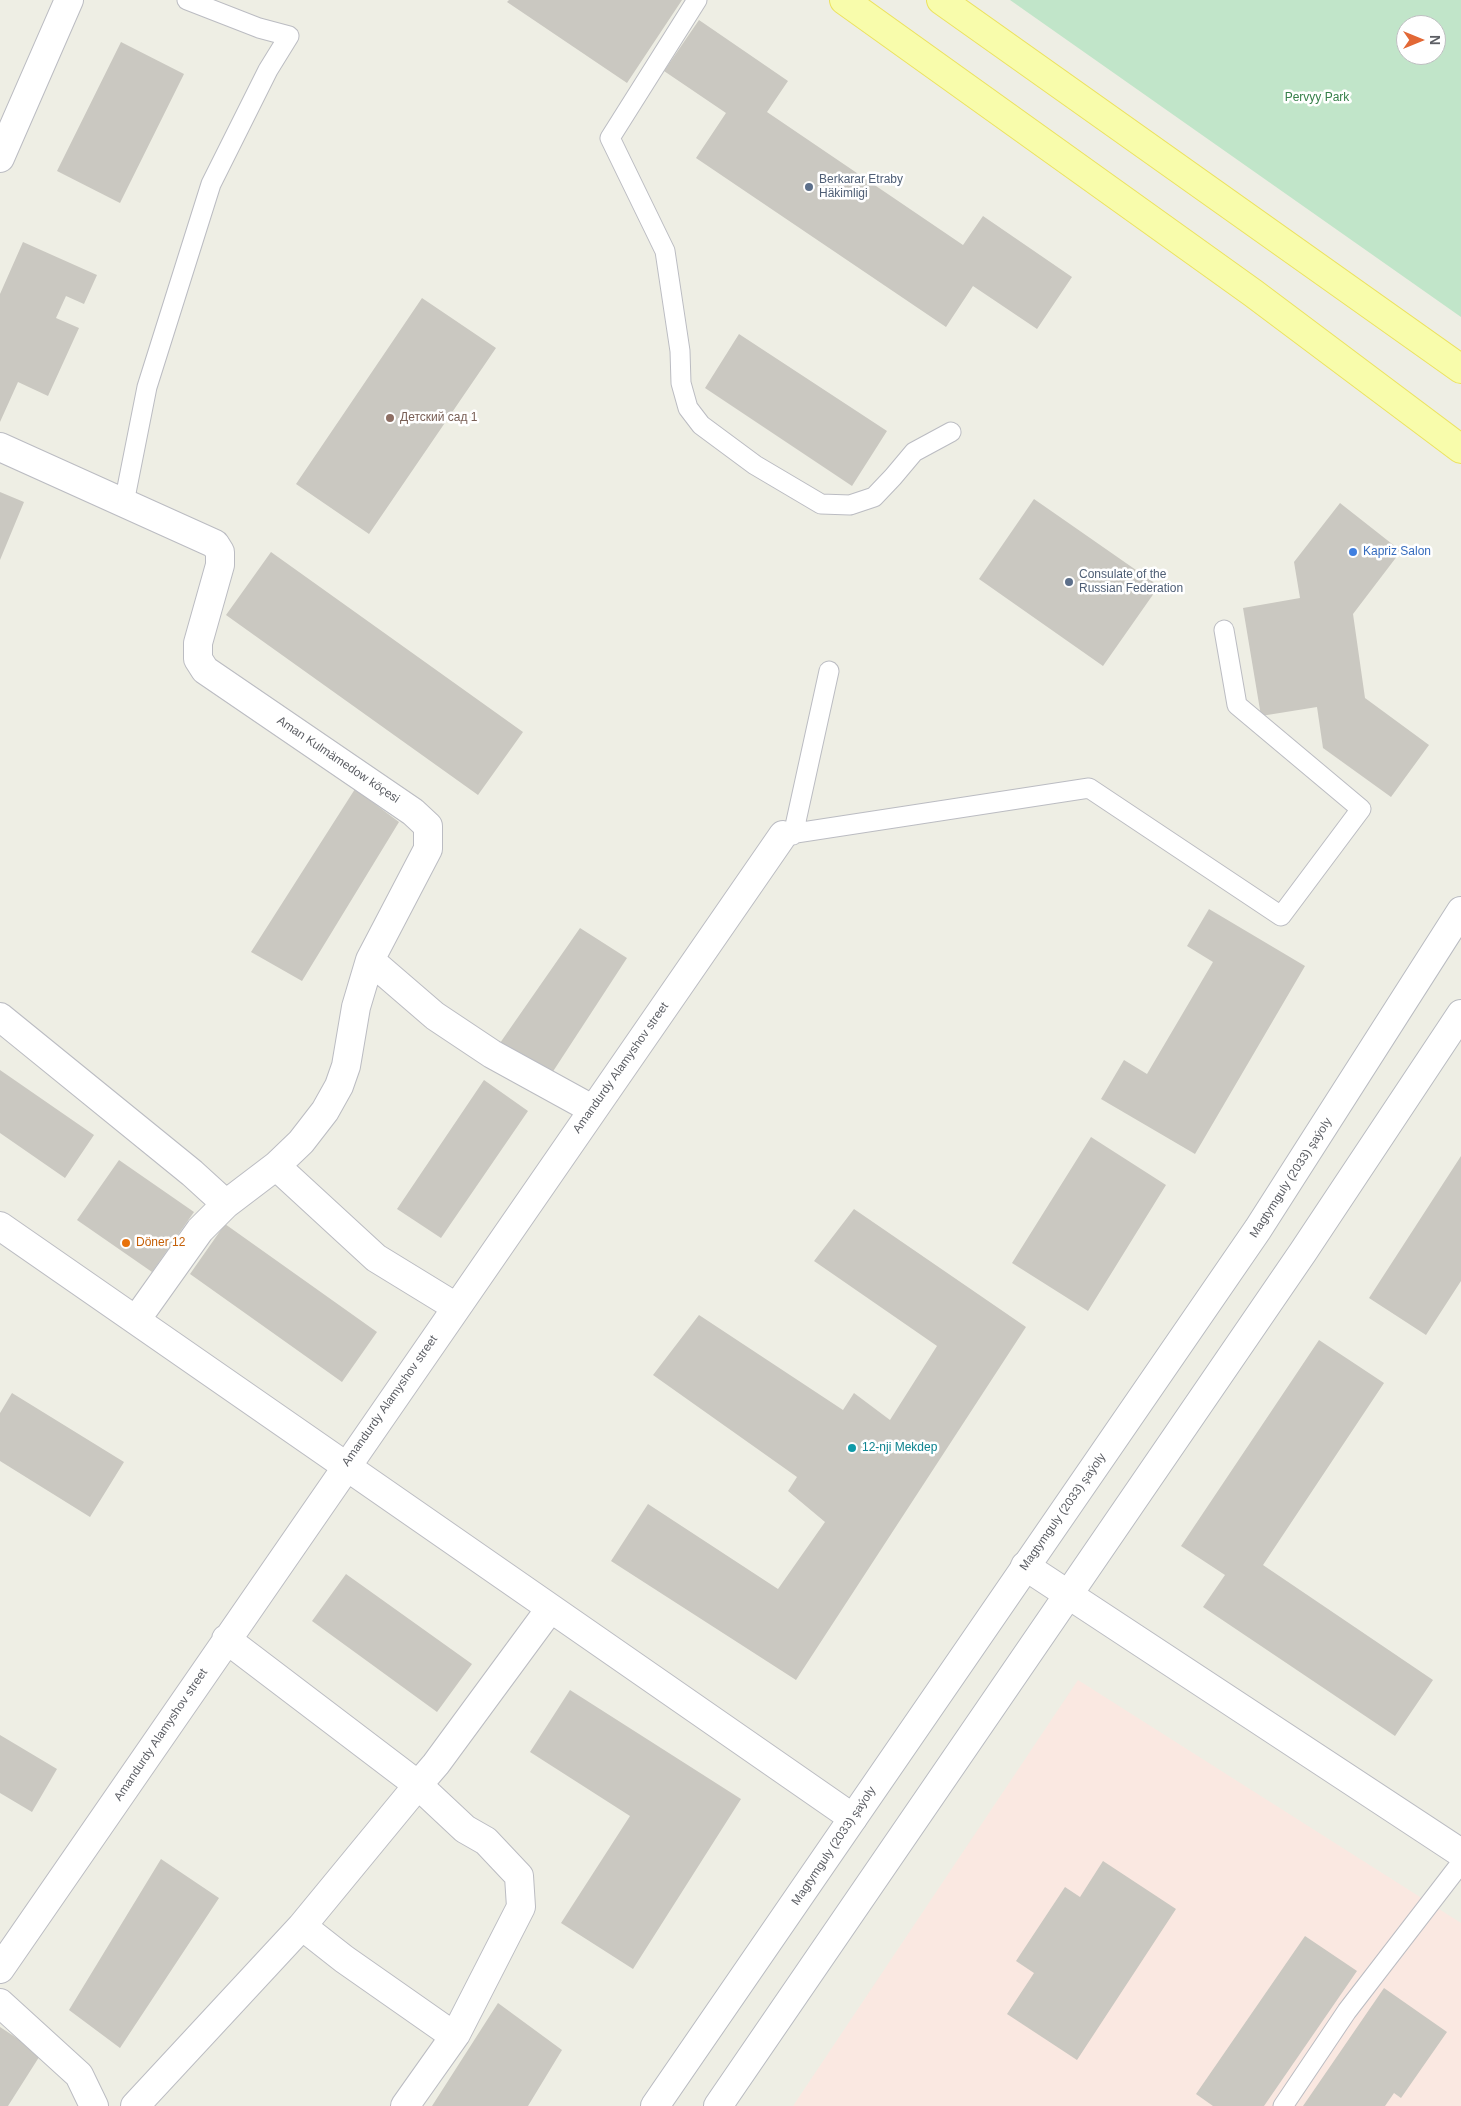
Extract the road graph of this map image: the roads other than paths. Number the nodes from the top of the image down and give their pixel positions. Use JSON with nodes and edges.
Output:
{"nodes":[{"id":1,"x":68,"y":0,"type":"edge"},
{"id":2,"x":187,"y":0,"type":"edge"},
{"id":3,"x":697,"y":0,"type":"edge"},
{"id":4,"x":844,"y":0,"type":"edge"},
{"id":5,"x":942,"y":0,"type":"edge"},
{"id":6,"x":0,"y":158,"type":"edge"},
{"id":7,"x":1461,"y":370,"type":"edge"},
{"id":8,"x":951,"y":432,"type":"dead end"},
{"id":9,"x":0,"y":447,"type":"edge"},
{"id":10,"x":1461,"y":449,"type":"edge"},
{"id":11,"x":124,"y":503,"type":"junction"},
{"id":12,"x":1224,"y":630,"type":"dead end"},
{"id":13,"x":829,"y":671,"type":"dead end"},
{"id":14,"x":788,"y":835,"type":"junction"},
{"id":15,"x":1461,"y":912,"type":"edge"},
{"id":16,"x":370,"y":960,"type":"junction"},
{"id":17,"x":1461,"y":1014,"type":"edge"},
{"id":18,"x":0,"y":1017,"type":"edge"},
{"id":19,"x":592,"y":1109,"type":"junction"},
{"id":20,"x":276,"y":1166,"type":"junction"},
{"id":21,"x":226,"y":1204,"type":"junction"},
{"id":22,"x":0,"y":1226,"type":"edge"},
{"id":23,"x":456,"y":1306,"type":"junction"},
{"id":24,"x":136,"y":1320,"type":"junction"},
{"id":25,"x":345,"y":1466,"type":"junction"},
{"id":26,"x":1025,"y":1566,"type":"junction"},
{"id":27,"x":1069,"y":1594,"type":"junction"},
{"id":28,"x":550,"y":1609,"type":"junction"},
{"id":29,"x":226,"y":1640,"type":"junction"},
{"id":30,"x":418,"y":1785,"type":"junction"},
{"id":31,"x":853,"y":1818,"type":"junction"},
{"id":32,"x":1461,"y":1853,"type":"edge"},
{"id":33,"x":1461,"y":1863,"type":"edge"},
{"id":34,"x":302,"y":1926,"type":"junction"},
{"id":35,"x":0,"y":1969,"type":"edge"},
{"id":36,"x":0,"y":2002,"type":"edge"},
{"id":37,"x":454,"y":2036,"type":"junction"},
{"id":38,"x":94,"y":2106,"type":"edge"},
{"id":39,"x":135,"y":2106,"type":"edge"},
{"id":40,"x":406,"y":2106,"type":"edge"},
{"id":41,"x":654,"y":2106,"type":"edge"},
{"id":42,"x":718,"y":2106,"type":"edge"},
{"id":43,"x":1283,"y":2106,"type":"edge"}],
"edges":[{"from":1,"to":6,"type":"street"},
{"from":2,"to":11,"type":"lane"},
{"from":3,"to":8,"type":"lane"},
{"from":4,"to":10,"type":"main road"},
{"from":5,"to":7,"type":"main road"},
{"from":9,"to":11,"type":"street","name":"Aman Kulmämedow köçesi"},
{"from":11,"to":16,"type":"street","name":"Aman Kulmämedow köçesi"},
{"from":12,"to":14,"type":"lane"},
{"from":13,"to":14,"type":"lane"},
{"from":14,"to":19,"type":"street","name":"Amandurdy Alamyshov street"},
{"from":15,"to":26,"type":"street","name":"Magtymguly (2033) şaýoly"},
{"from":16,"to":19,"type":"street"},
{"from":16,"to":20,"type":"street"},
{"from":17,"to":27,"type":"street"},
{"from":18,"to":21,"type":"street"},
{"from":19,"to":23,"type":"street","name":"Amandurdy Alamyshov street"},
{"from":20,"to":21,"type":"street"},
{"from":20,"to":23,"type":"street"},
{"from":21,"to":24,"type":"street"},
{"from":22,"to":24,"type":"street"},
{"from":23,"to":25,"type":"street","name":"Amandurdy Alamyshov street"},
{"from":24,"to":25,"type":"street"},
{"from":25,"to":28,"type":"street"},
{"from":25,"to":29,"type":"street","name":"Amandurdy Alamyshov street"},
{"from":26,"to":27,"type":"street"},
{"from":26,"to":31,"type":"street","name":"Magtymguly (2033) şaýoly"},
{"from":27,"to":32,"type":"street"},
{"from":27,"to":42,"type":"street"},
{"from":28,"to":30,"type":"street"},
{"from":28,"to":31,"type":"street"},
{"from":29,"to":30,"type":"street"},
{"from":29,"to":35,"type":"street","name":"Amandurdy Alamyshov street"},
{"from":30,"to":34,"type":"street"},
{"from":30,"to":37,"type":"street"},
{"from":31,"to":41,"type":"street","name":"Magtymguly (2033) şaýoly"},
{"from":33,"to":43,"type":"lane"},
{"from":34,"to":37,"type":"street"},
{"from":34,"to":39,"type":"street"},
{"from":36,"to":38,"type":"street"},
{"from":37,"to":40,"type":"street"}]}
